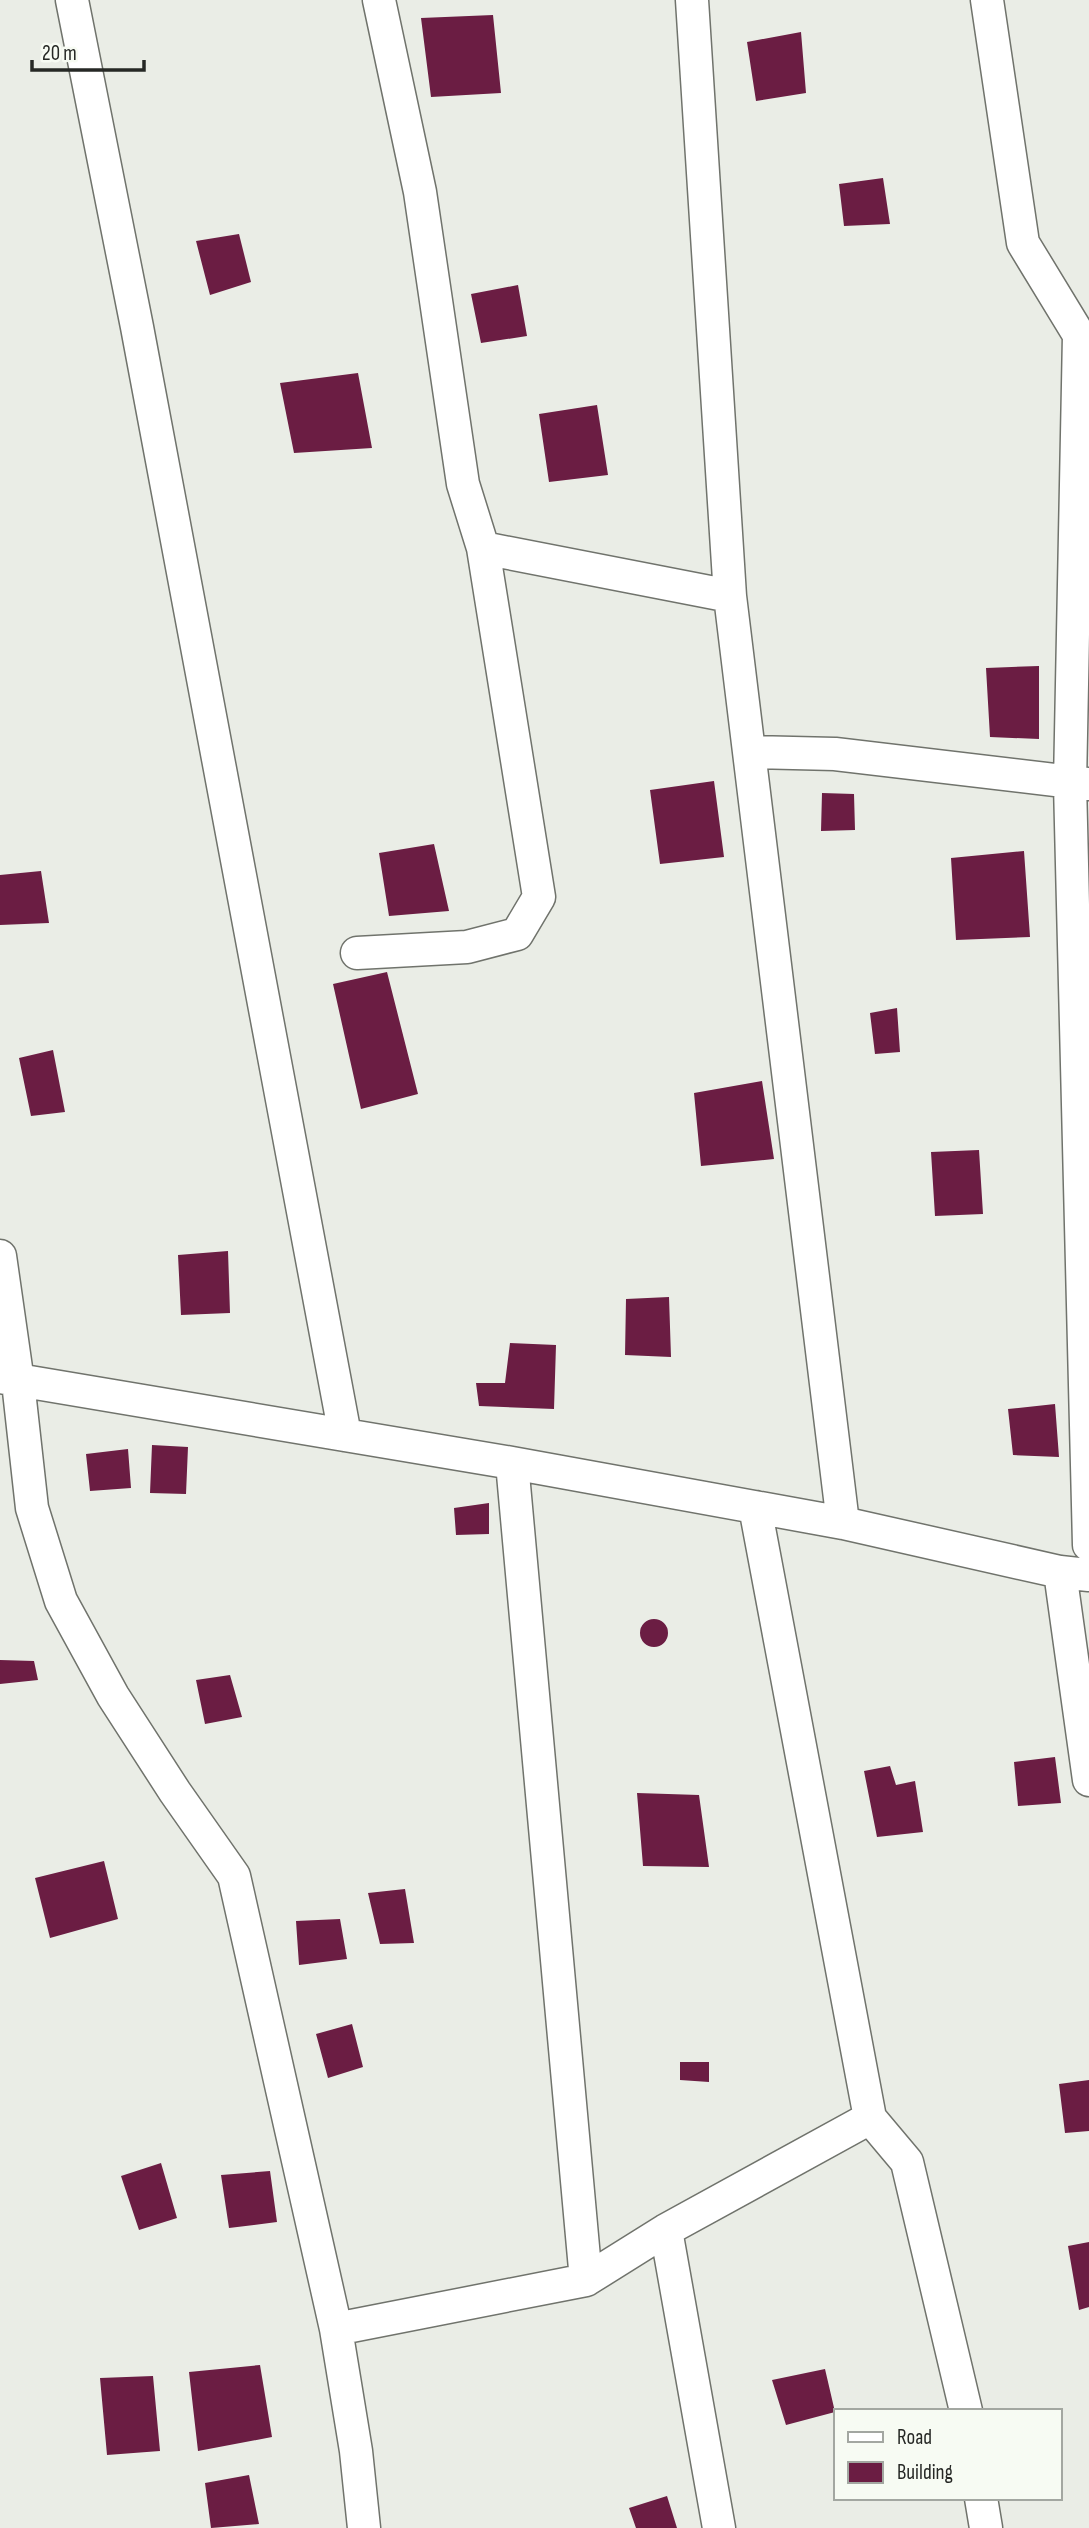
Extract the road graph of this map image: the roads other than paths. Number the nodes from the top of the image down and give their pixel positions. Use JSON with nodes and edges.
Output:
{"nodes":[{"id":1,"x":72,"y":0,"type":"edge"},
{"id":2,"x":379,"y":0,"type":"edge"},
{"id":3,"x":692,"y":0,"type":"edge"},
{"id":4,"x":987,"y":0,"type":"edge"},
{"id":5,"x":483,"y":548,"type":"junction"},
{"id":6,"x":730,"y":596,"type":"junction"},
{"id":7,"x":750,"y":752,"type":"junction"},
{"id":8,"x":1079,"y":784,"type":"edge"},
{"id":9,"x":356,"y":953,"type":"dead end"},
{"id":10,"x":0,"y":1256,"type":"edge"},
{"id":11,"x":9,"y":1379,"type":"edge"},
{"id":12,"x":345,"y":1435,"type":"junction"},
{"id":13,"x":512,"y":1464,"type":"junction"},
{"id":14,"x":755,"y":1507,"type":"junction"},
{"id":15,"x":843,"y":1523,"type":"junction"},
{"id":16,"x":1089,"y":1545,"type":"edge"},
{"id":17,"x":1075,"y":1573,"type":"edge"},
{"id":18,"x":1089,"y":1780,"type":"edge"},
{"id":19,"x":870,"y":2118,"type":"junction"},
{"id":20,"x":666,"y":2230,"type":"junction"},
{"id":21,"x":586,"y":2280,"type":"junction"},
{"id":22,"x":336,"y":2329,"type":"junction"},
{"id":23,"x":966,"y":2409,"type":"edge"},
{"id":24,"x":981,"y":2500,"type":"edge"},
{"id":25,"x":365,"y":2528,"type":"edge"},
{"id":26,"x":719,"y":2528,"type":"edge"},
{"id":27,"x":986,"y":2528,"type":"edge"}],
"edges":[{"from":1,"to":12,"type":"street"},
{"from":2,"to":5,"type":"street"},
{"from":3,"to":6,"type":"street"},
{"from":4,"to":8,"type":"street"},
{"from":5,"to":6,"type":"street"},
{"from":5,"to":9,"type":"street"},
{"from":6,"to":7,"type":"street"},
{"from":7,"to":8,"type":"street"},
{"from":7,"to":15,"type":"street"},
{"from":8,"to":16,"type":"street"},
{"from":10,"to":11,"type":"street"},
{"from":11,"to":12,"type":"street"},
{"from":11,"to":22,"type":"street"},
{"from":12,"to":13,"type":"street"},
{"from":13,"to":14,"type":"street"},
{"from":13,"to":21,"type":"street"},
{"from":14,"to":15,"type":"street"},
{"from":14,"to":19,"type":"street"},
{"from":15,"to":17,"type":"street"},
{"from":17,"to":18,"type":"street"},
{"from":19,"to":20,"type":"street"},
{"from":19,"to":23,"type":"street"},
{"from":20,"to":21,"type":"street"},
{"from":20,"to":26,"type":"street"},
{"from":21,"to":22,"type":"street"},
{"from":22,"to":25,"type":"street"},
{"from":24,"to":27,"type":"street"}]}
